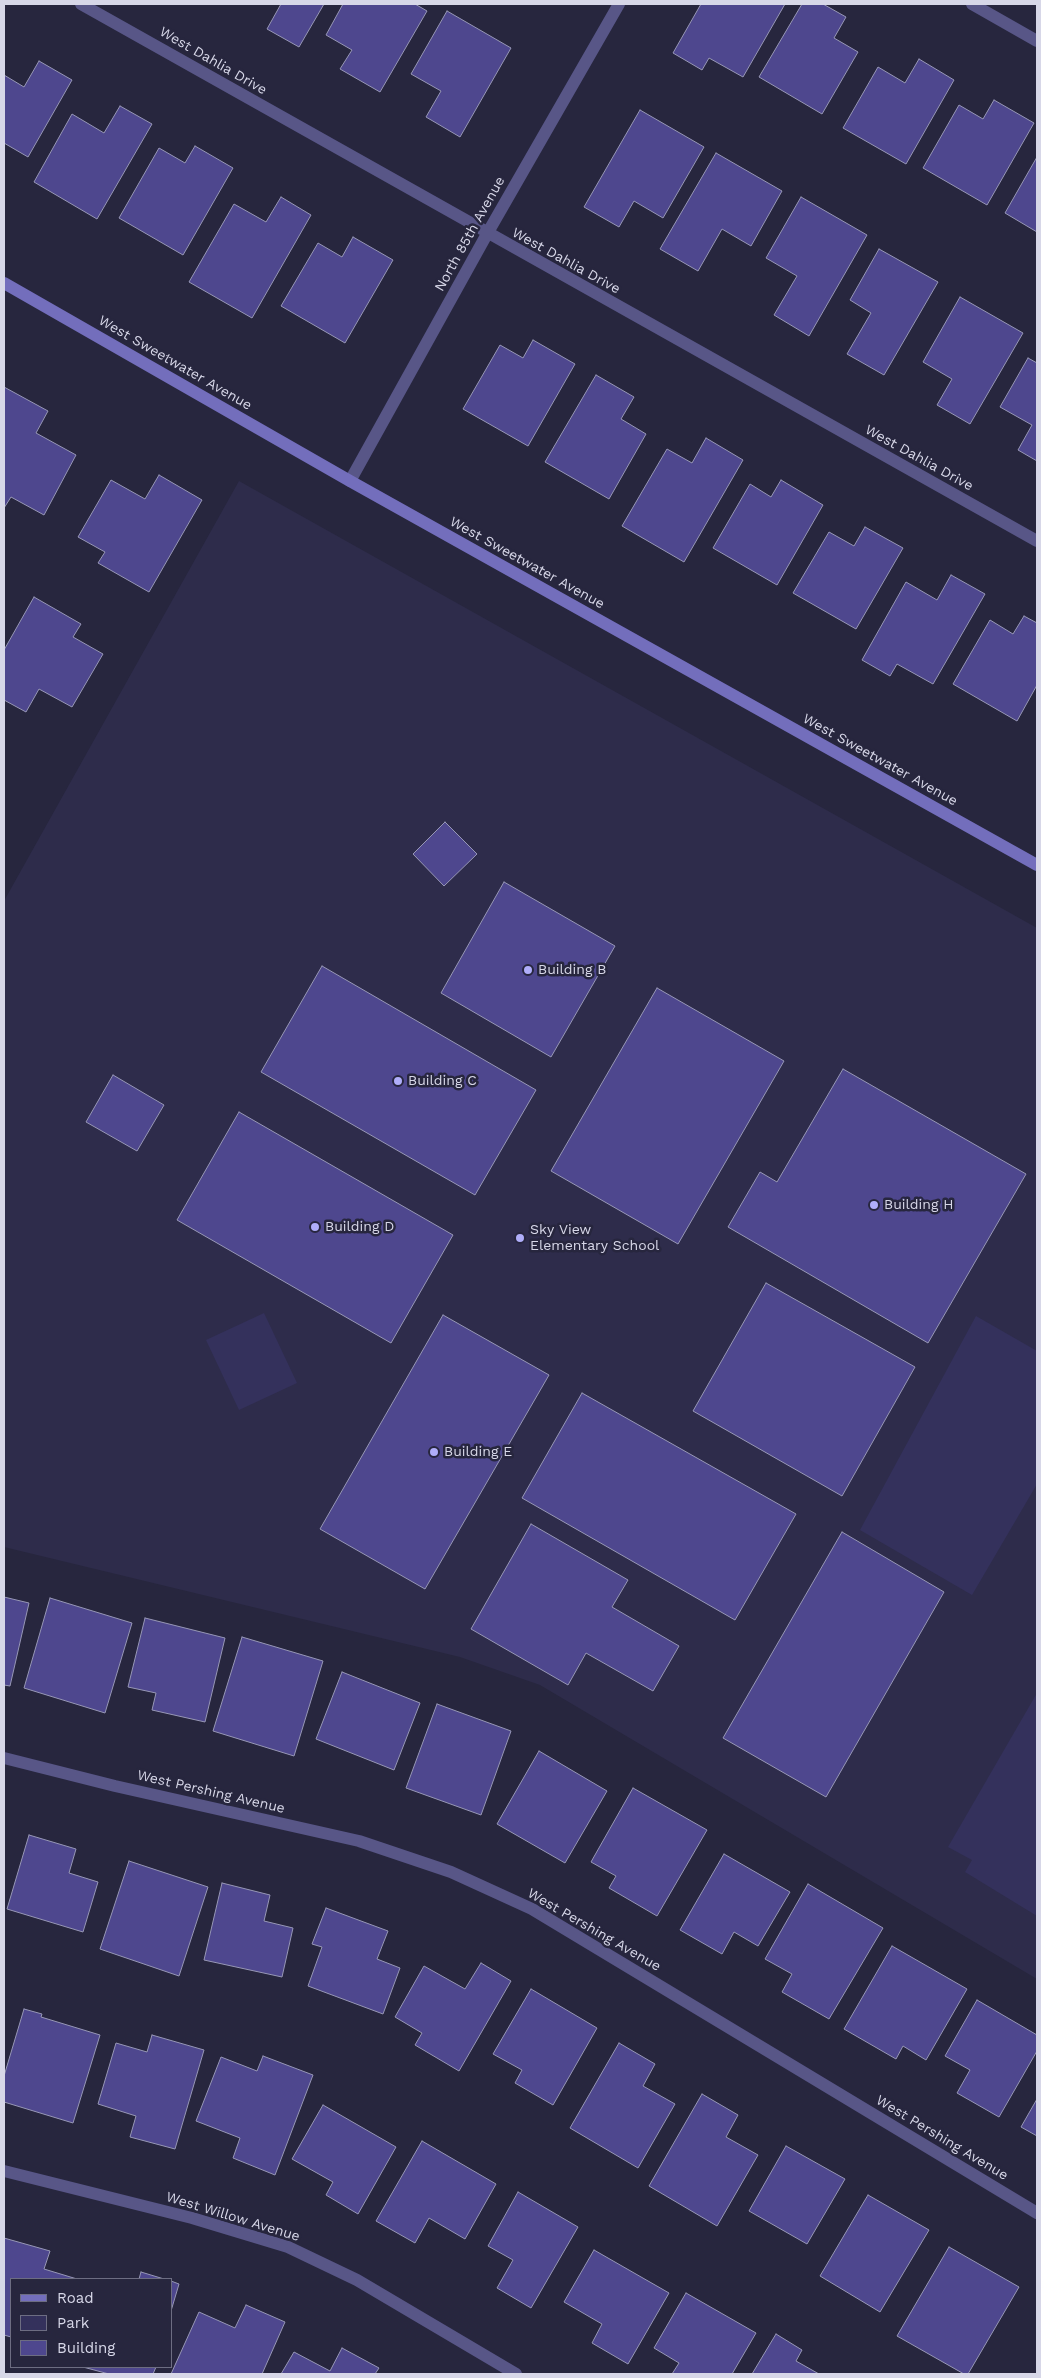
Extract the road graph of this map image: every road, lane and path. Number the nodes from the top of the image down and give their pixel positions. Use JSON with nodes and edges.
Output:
{"nodes":[{"id":1,"x":81,"y":4,"type":"edge"},
{"id":2,"x":619,"y":4,"type":"edge"},
{"id":3,"x":972,"y":4,"type":"edge"},
{"id":4,"x":1037,"y":41,"type":"edge"},
{"id":5,"x":487,"y":234,"type":"junction"},
{"id":6,"x":4,"y":282,"type":"edge"},
{"id":7,"x":350,"y":481,"type":"junction"},
{"id":8,"x":1037,"y":541,"type":"edge"},
{"id":9,"x":1037,"y":865,"type":"edge"},
{"id":10,"x":4,"y":1758,"type":"edge"},
{"id":11,"x":4,"y":2171,"type":"edge"},
{"id":12,"x":1037,"y":2212,"type":"edge"},
{"id":13,"x":516,"y":2374,"type":"edge"}],
"edges":[{"from":1,"to":5,"type":"street","name":"West Dahlia Drive"},
{"from":2,"to":5,"type":"street","name":"North 85th Avenue"},
{"from":3,"to":4,"type":"street"},
{"from":5,"to":7,"type":"street","name":"North 85th Avenue"},
{"from":5,"to":8,"type":"street","name":"West Dahlia Drive"},
{"from":6,"to":7,"type":"street","name":"West Sweetwater Avenue"},
{"from":7,"to":9,"type":"street","name":"West Sweetwater Avenue"},
{"from":10,"to":12,"type":"street","name":"West Pershing Avenue"},
{"from":11,"to":13,"type":"street","name":"West Willow Avenue"}]}
